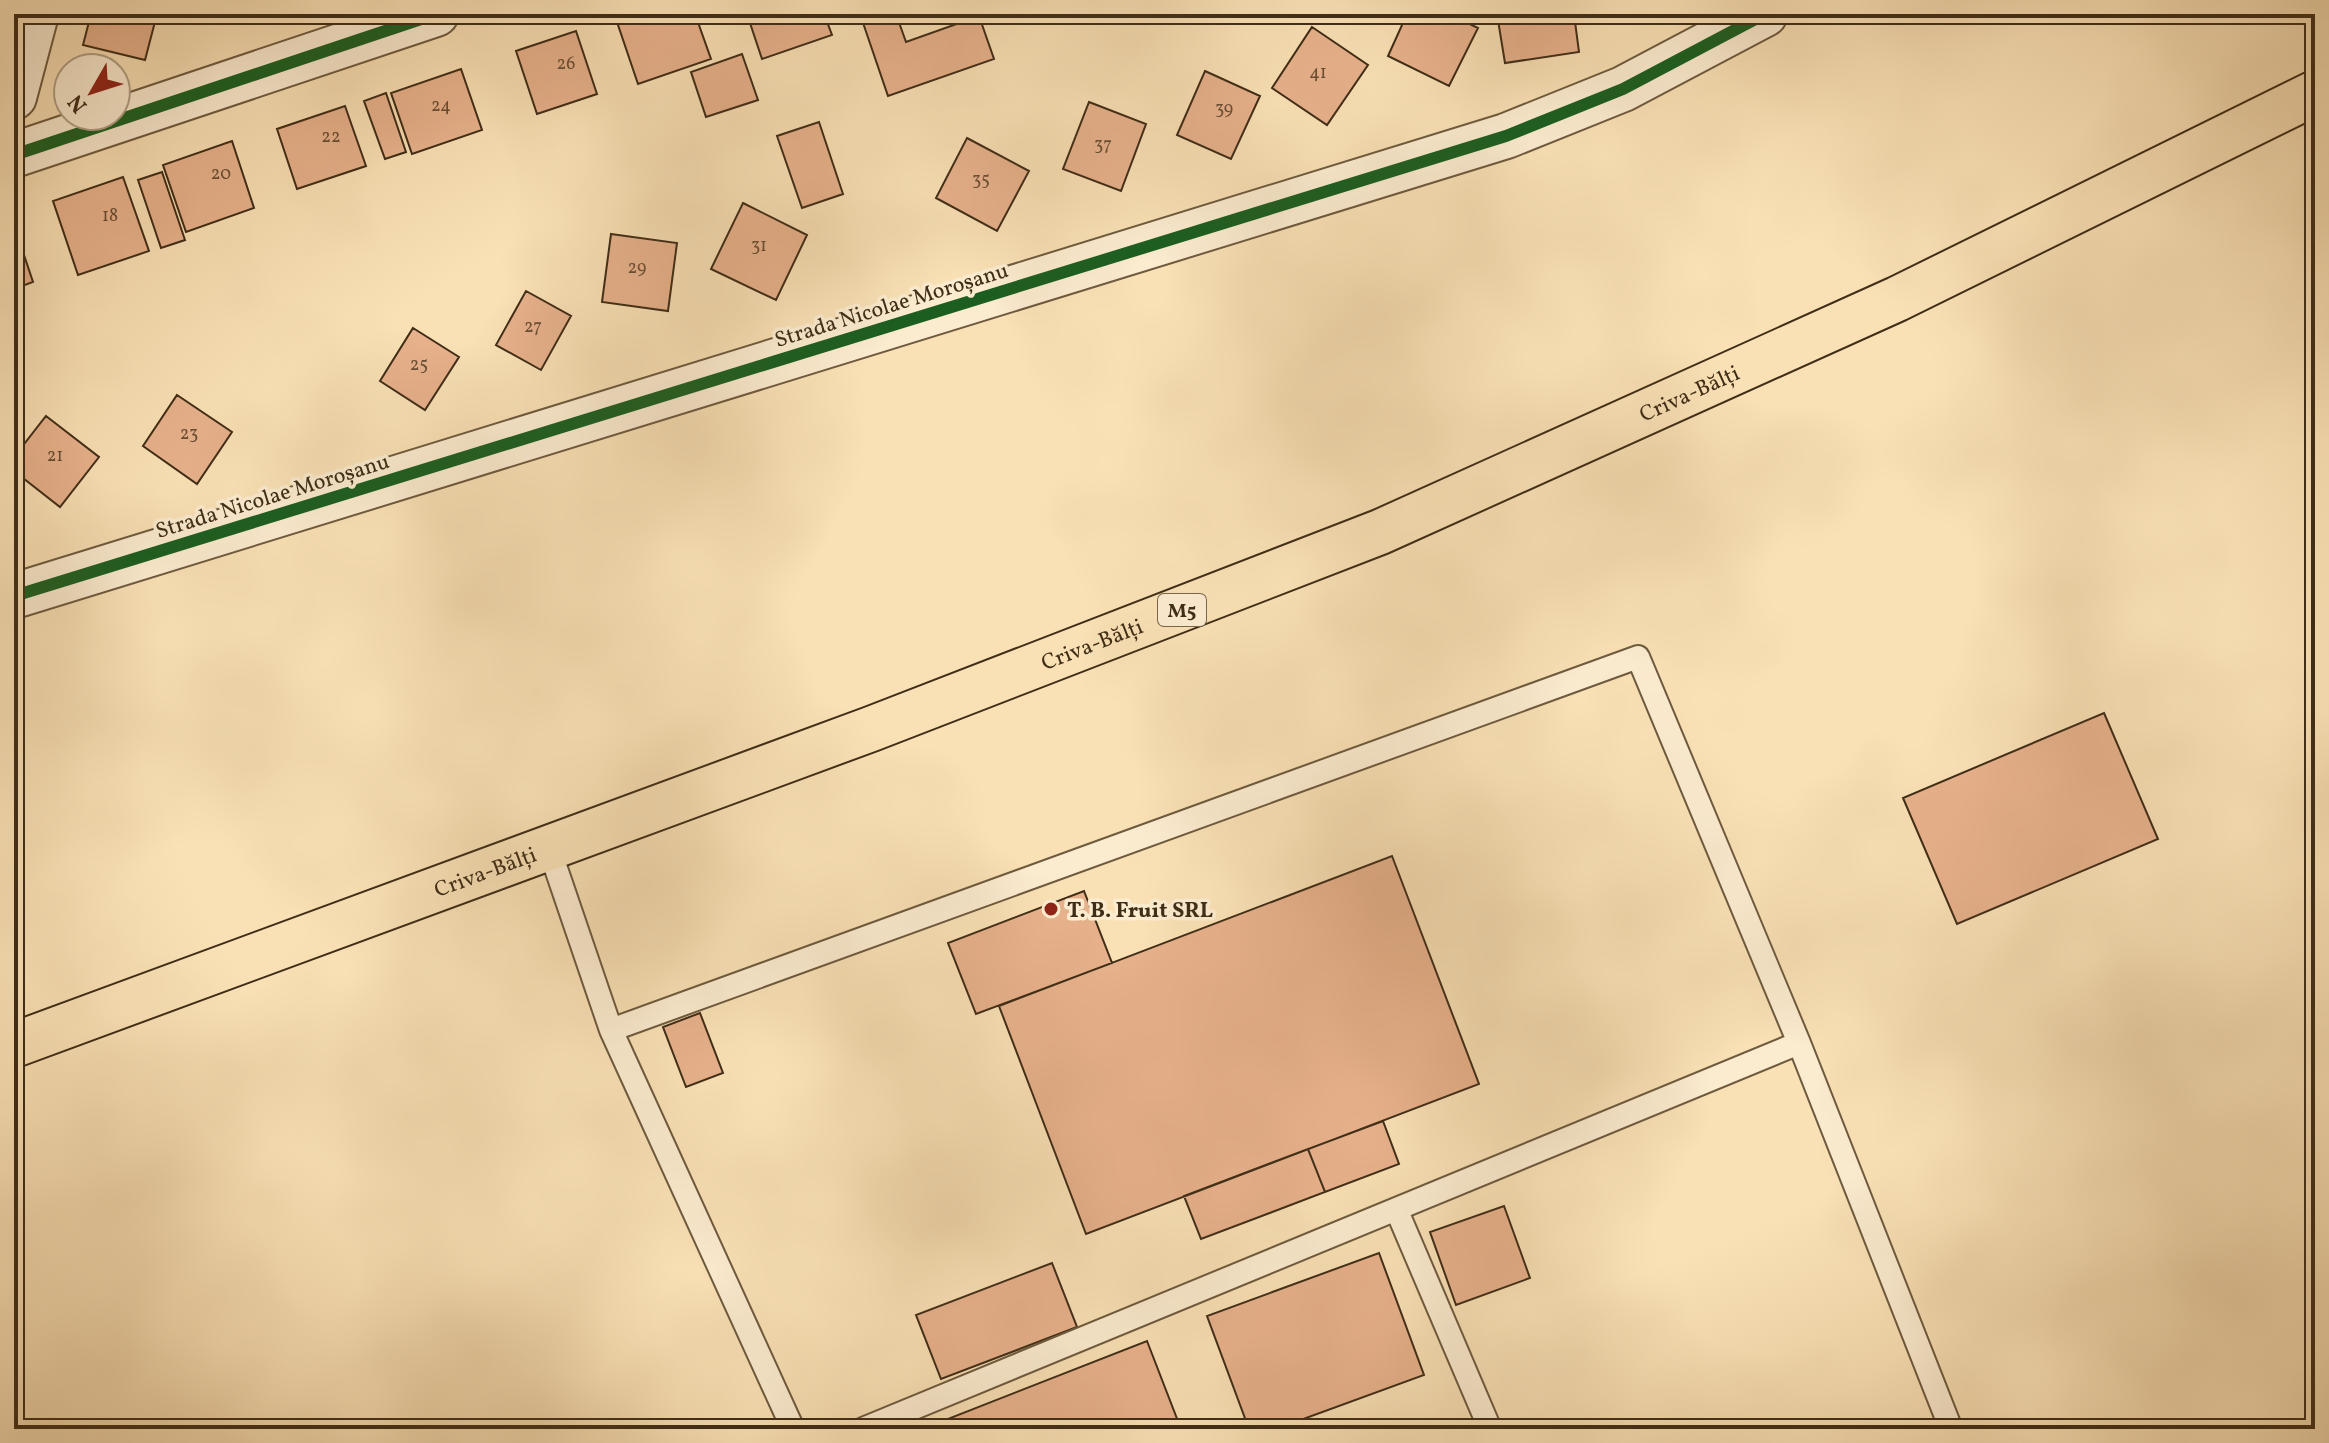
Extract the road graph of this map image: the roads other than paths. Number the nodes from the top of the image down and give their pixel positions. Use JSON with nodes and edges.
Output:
{"nodes":[{"id":1,"x":36,"y":14,"type":"edge"},
{"id":2,"x":436,"y":14,"type":"edge"},
{"id":3,"x":1765,"y":14,"type":"edge"},
{"id":4,"x":2315,"y":93,"type":"edge"},
{"id":5,"x":14,"y":97,"type":"edge"},
{"id":6,"x":14,"y":155,"type":"edge"},
{"id":7,"x":14,"y":596,"type":"edge"},
{"id":8,"x":549,"y":848,"type":"junction"},
{"id":9,"x":611,"y":1030,"type":"junction"},
{"id":10,"x":1799,"y":1043,"type":"junction"},
{"id":11,"x":14,"y":1045,"type":"edge"},
{"id":12,"x":1397,"y":1211,"type":"junction"},
{"id":13,"x":793,"y":1429,"type":"edge"},
{"id":14,"x":863,"y":1429,"type":"edge"},
{"id":15,"x":1490,"y":1429,"type":"edge"},
{"id":16,"x":1951,"y":1429,"type":"edge"}],
"edges":[{"from":1,"to":5,"type":"street"},
{"from":2,"to":6,"type":"street"},
{"from":3,"to":7,"type":"street","name":"Strada Nicolae Moroșanu"},
{"from":4,"to":8,"type":"highway","name":"Criva-Bălți","number":"M5"},
{"from":8,"to":9,"type":"lane"},
{"from":8,"to":11,"type":"highway","name":"Criva-Bălți","number":"M5"},
{"from":9,"to":10,"type":"lane"},
{"from":9,"to":13,"type":"lane"},
{"from":10,"to":12,"type":"lane"},
{"from":10,"to":16,"type":"lane"},
{"from":12,"to":14,"type":"lane"},
{"from":12,"to":15,"type":"lane"}]}
